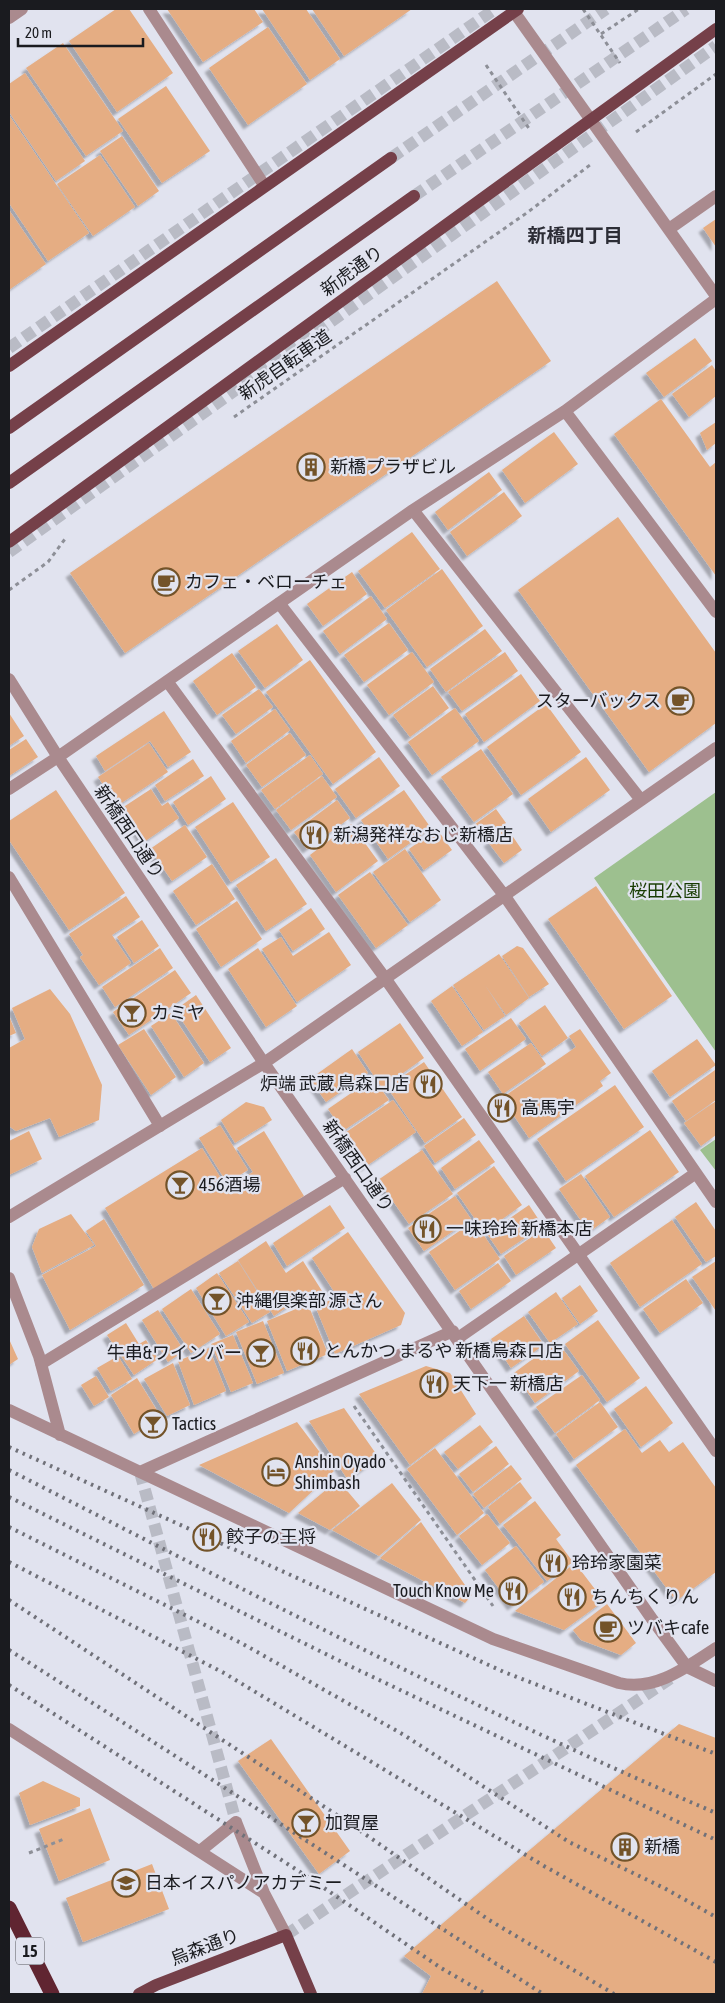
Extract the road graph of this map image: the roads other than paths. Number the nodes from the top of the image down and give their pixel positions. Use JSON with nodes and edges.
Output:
{"nodes":[{"id":1,"x":22,"y":9,"type":"edge"},
{"id":2,"x":150,"y":9,"type":"edge"},
{"id":3,"x":515,"y":10,"type":"edge"},
{"id":4,"x":9,"y":18,"type":"edge"},
{"id":5,"x":716,"y":29,"type":"edge"},
{"id":6,"x":591,"y":120,"type":"junction"},
{"id":7,"x":391,"y":158,"type":"tunnel mouth"},
{"id":8,"x":264,"y":185,"type":"junction"},
{"id":9,"x":414,"y":196,"type":"tunnel mouth"},
{"id":10,"x":716,"y":196,"type":"edge"},
{"id":11,"x":669,"y":229,"type":"junction"},
{"id":12,"x":716,"y":298,"type":"edge"},
{"id":13,"x":9,"y":366,"type":"edge"},
{"id":14,"x":565,"y":411,"type":"junction"},
{"id":15,"x":9,"y":428,"type":"edge"},
{"id":16,"x":9,"y":483,"type":"edge"},
{"id":17,"x":413,"y":510,"type":"junction"},
{"id":18,"x":9,"y":542,"type":"edge"},
{"id":19,"x":279,"y":603,"type":"junction"},
{"id":20,"x":716,"y":612,"type":"edge"},
{"id":21,"x":9,"y":679,"type":"edge"},
{"id":22,"x":167,"y":681,"type":"junction"},
{"id":23,"x":716,"y":748,"type":"edge"},
{"id":24,"x":58,"y":757,"type":"junction"},
{"id":25,"x":9,"y":789,"type":"edge"},
{"id":26,"x":641,"y":800,"type":"junction"},
{"id":27,"x":9,"y":877,"type":"edge"},
{"id":28,"x":504,"y":895,"type":"junction"},
{"id":29,"x":385,"y":978,"type":"junction"},
{"id":30,"x":264,"y":1064,"type":"junction"},
{"id":31,"x":160,"y":1126,"type":"junction"},
{"id":32,"x":696,"y":1173,"type":"junction"},
{"id":33,"x":345,"y":1178,"type":"junction"},
{"id":34,"x":716,"y":1202,"type":"edge"},
{"id":35,"x":9,"y":1217,"type":"edge"},
{"id":36,"x":578,"y":1254,"type":"junction"},
{"id":37,"x":9,"y":1278,"type":"edge"},
{"id":38,"x":456,"y":1335,"type":"junction"},
{"id":39,"x":41,"y":1364,"type":"junction"},
{"id":40,"x":9,"y":1410,"type":"edge"},
{"id":41,"x":60,"y":1435,"type":"junction"},
{"id":42,"x":716,"y":1451,"type":"edge"},
{"id":43,"x":140,"y":1472,"type":"junction"},
{"id":44,"x":716,"y":1648,"type":"edge"},
{"id":45,"x":687,"y":1667,"type":"junction"},
{"id":46,"x":716,"y":1681,"type":"edge"},
{"id":47,"x":9,"y":1729,"type":"edge"},
{"id":48,"x":200,"y":1851,"type":"junction"},
{"id":49,"x":264,"y":1893,"type":"junction"},
{"id":50,"x":9,"y":1908,"type":"edge"},
{"id":51,"x":286,"y":1935,"type":"junction"},
{"id":52,"x":52,"y":1994,"type":"edge"},
{"id":53,"x":138,"y":1994,"type":"edge"},
{"id":54,"x":311,"y":1994,"type":"edge"}],
"edges":[{"from":1,"to":4,"type":"street"},
{"from":2,"to":8,"type":"street"},
{"from":3,"to":6,"type":"street"},
{"from":3,"to":8,"type":"main road"},
{"from":5,"to":6,"type":"main road","name":"新虎通り"},
{"from":6,"to":11,"type":"street"},
{"from":6,"to":18,"type":"main road","name":"新虎通り"},
{"from":7,"to":15,"type":"main road"},
{"from":8,"to":13,"type":"main road"},
{"from":9,"to":16,"type":"main road"},
{"from":10,"to":11,"type":"street"},
{"from":11,"to":12,"type":"street"},
{"from":12,"to":14,"type":"street"},
{"from":14,"to":17,"type":"street"},
{"from":14,"to":20,"type":"street"},
{"from":17,"to":19,"type":"street"},
{"from":17,"to":26,"type":"street"},
{"from":19,"to":22,"type":"street"},
{"from":19,"to":28,"type":"street"},
{"from":21,"to":24,"type":"street","name":"新橋西口通り"},
{"from":22,"to":24,"type":"street"},
{"from":22,"to":29,"type":"street"},
{"from":23,"to":26,"type":"street"},
{"from":24,"to":25,"type":"street"},
{"from":24,"to":30,"type":"street","name":"新橋西口通り"},
{"from":26,"to":28,"type":"street"},
{"from":27,"to":31,"type":"street"},
{"from":28,"to":29,"type":"street"},
{"from":28,"to":32,"type":"street"},
{"from":29,"to":30,"type":"street"},
{"from":29,"to":36,"type":"street"},
{"from":30,"to":31,"type":"street"},
{"from":30,"to":33,"type":"street","name":"新橋西口通り"},
{"from":31,"to":35,"type":"street"},
{"from":32,"to":34,"type":"street"},
{"from":32,"to":36,"type":"street"},
{"from":33,"to":38,"type":"street","name":"新橋西口通り"},
{"from":33,"to":39,"type":"street"},
{"from":36,"to":38,"type":"street"},
{"from":36,"to":42,"type":"street"},
{"from":37,"to":39,"type":"street"},
{"from":38,"to":43,"type":"street"},
{"from":38,"to":45,"type":"street","name":"新橋西口通り"},
{"from":39,"to":41,"type":"street"},
{"from":40,"to":41,"type":"street"},
{"from":41,"to":43,"type":"street"},
{"from":43,"to":45,"type":"street"},
{"from":44,"to":45,"type":"street"},
{"from":45,"to":46,"type":"street"},
{"from":47,"to":48,"type":"street"},
{"from":48,"to":49,"type":"street"},
{"from":48,"to":49,"type":"street"},
{"from":49,"to":51,"type":"street"},
{"from":50,"to":52,"type":"highway","number":"15"},
{"from":51,"to":53,"type":"main road","name":"烏森通り"},
{"from":51,"to":54,"type":"main road"}]}
